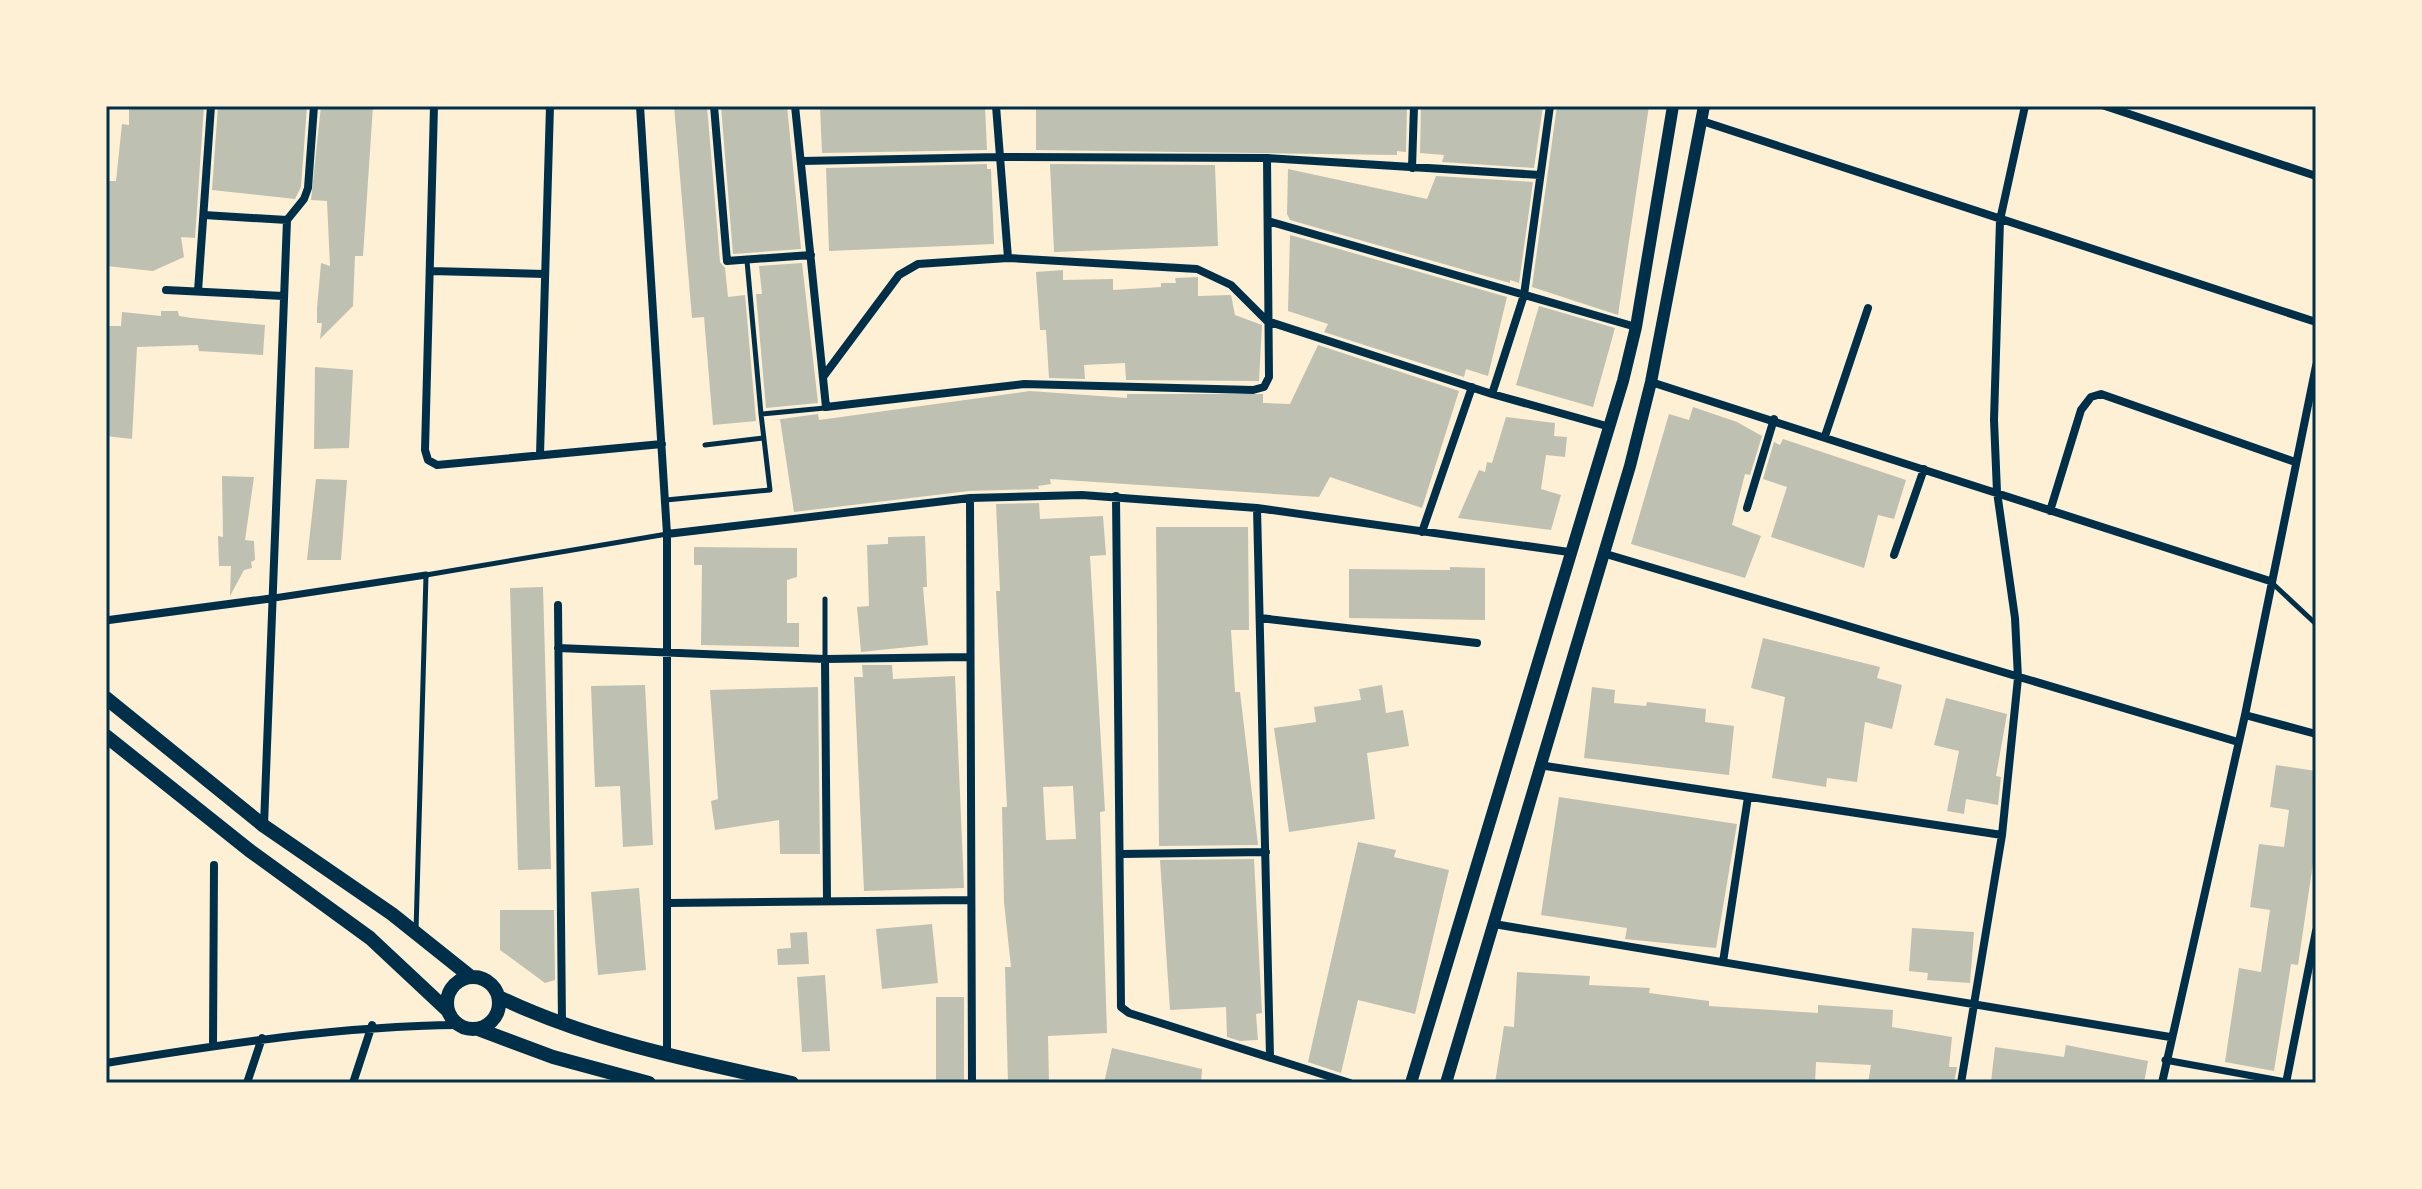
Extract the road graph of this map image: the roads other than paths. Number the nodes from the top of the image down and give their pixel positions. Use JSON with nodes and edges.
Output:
{"nodes":[{"id":1,"x":211,"y":106,"type":"edge"},
{"id":2,"x":314,"y":106,"type":"edge"},
{"id":3,"x":434,"y":106,"type":"edge"},
{"id":4,"x":550,"y":106,"type":"edge"},
{"id":5,"x":640,"y":106,"type":"edge"},
{"id":6,"x":714,"y":106,"type":"edge"},
{"id":7,"x":795,"y":106,"type":"edge"},
{"id":8,"x":996,"y":106,"type":"edge"},
{"id":9,"x":1414,"y":106,"type":"edge"},
{"id":10,"x":1550,"y":106,"type":"edge"},
{"id":11,"x":1673,"y":106,"type":"edge"},
{"id":12,"x":1704,"y":106,"type":"edge"},
{"id":13,"x":2025,"y":106,"type":"edge"},
{"id":14,"x":2105,"y":106,"type":"edge"},
{"id":15,"x":1702,"y":121,"type":"junction"},
{"id":16,"x":999,"y":157,"type":"junction"},
{"id":17,"x":1267,"y":158,"type":"junction"},
{"id":18,"x":802,"y":161,"type":"junction"},
{"id":19,"x":1412,"y":168,"type":"junction"},
{"id":20,"x":1540,"y":175,"type":"junction"},
{"id":21,"x":2316,"y":176,"type":"edge"},
{"id":22,"x":204,"y":215,"type":"junction"},
{"id":23,"x":287,"y":220,"type":"junction"},
{"id":24,"x":2000,"y":220,"type":"junction"},
{"id":25,"x":1268,"y":221,"type":"junction"},
{"id":26,"x":811,"y":255,"type":"junction"},
{"id":27,"x":1008,"y":258,"type":"junction"},
{"id":28,"x":747,"y":261,"type":"junction"},
{"id":29,"x":430,"y":271,"type":"junction"},
{"id":30,"x":545,"y":274,"type":"junction"},
{"id":31,"x":166,"y":290,"type":"dead end"},
{"id":32,"x":198,"y":291,"type":"junction"},
{"id":33,"x":1524,"y":295,"type":"junction"},
{"id":34,"x":283,"y":296,"type":"junction"},
{"id":35,"x":1868,"y":308,"type":"dead end"},
{"id":36,"x":1267,"y":321,"type":"junction"},
{"id":37,"x":2316,"y":322,"type":"edge"},
{"id":38,"x":1636,"y":327,"type":"junction"},
{"id":39,"x":2316,"y":366,"type":"edge"},
{"id":40,"x":823,"y":377,"type":"junction"},
{"id":41,"x":1651,"y":382,"type":"junction"},
{"id":42,"x":1472,"y":387,"type":"junction"},
{"id":43,"x":1492,"y":394,"type":"junction"},
{"id":44,"x":826,"y":407,"type":"junction"},
{"id":45,"x":761,"y":414,"type":"junction"},
{"id":46,"x":1774,"y":419,"type":"junction"},
{"id":47,"x":1610,"y":427,"type":"junction"},
{"id":48,"x":1825,"y":436,"type":"junction"},
{"id":49,"x":764,"y":438,"type":"junction"},
{"id":50,"x":662,"y":444,"type":"junction"},
{"id":51,"x":705,"y":445,"type":"dead end"},
{"id":52,"x":540,"y":455,"type":"junction"},
{"id":53,"x":2295,"y":462,"type":"junction"},
{"id":54,"x":1924,"y":469,"type":"junction"},
{"id":55,"x":1997,"y":492,"type":"junction"},
{"id":56,"x":1116,"y":496,"type":"junction"},
{"id":57,"x":970,"y":498,"type":"junction"},
{"id":58,"x":666,"y":500,"type":"junction"},
{"id":59,"x":1257,"y":508,"type":"junction"},
{"id":60,"x":1747,"y":508,"type":"dead end"},
{"id":61,"x":2050,"y":511,"type":"junction"},
{"id":62,"x":1422,"y":532,"type":"junction"},
{"id":63,"x":667,"y":534,"type":"junction"},
{"id":64,"x":1569,"y":552,"type":"junction"},
{"id":65,"x":1606,"y":554,"type":"junction"},
{"id":66,"x":1894,"y":555,"type":"dead end"},
{"id":67,"x":426,"y":575,"type":"junction"},
{"id":68,"x":2270,"y":581,"type":"junction"},
{"id":69,"x":274,"y":598,"type":"junction"},
{"id":70,"x":825,"y":599,"type":"dead end"},
{"id":71,"x":558,"y":605,"type":"dead end"},
{"id":72,"x":1260,"y":618,"type":"junction"},
{"id":73,"x":109,"y":620,"type":"dead end"},
{"id":74,"x":2316,"y":624,"type":"edge"},
{"id":75,"x":1477,"y":643,"type":"dead end"},
{"id":76,"x":558,"y":648,"type":"junction"},
{"id":77,"x":667,"y":653,"type":"junction"},
{"id":78,"x":969,"y":657,"type":"junction"},
{"id":79,"x":825,"y":659,"type":"junction"},
{"id":80,"x":2018,"y":678,"type":"junction"},
{"id":81,"x":106,"y":698,"type":"edge"},
{"id":82,"x":2245,"y":715,"type":"junction"},
{"id":83,"x":2316,"y":734,"type":"edge"},
{"id":84,"x":106,"y":736,"type":"edge"},
{"id":85,"x":2238,"y":742,"type":"junction"},
{"id":86,"x":1539,"y":765,"type":"junction"},
{"id":87,"x":1748,"y":797,"type":"junction"},
{"id":88,"x":264,"y":826,"type":"junction"},
{"id":89,"x":2002,"y":835,"type":"junction"},
{"id":90,"x":1266,"y":852,"type":"junction"},
{"id":91,"x":1121,"y":854,"type":"junction"},
{"id":92,"x":214,"y":865,"type":"dead end"},
{"id":93,"x":827,"y":900,"type":"junction"},
{"id":94,"x":971,"y":900,"type":"junction"},
{"id":95,"x":669,"y":903,"type":"junction"},
{"id":96,"x":1494,"y":924,"type":"junction"},
{"id":97,"x":2316,"y":931,"type":"edge"},
{"id":98,"x":416,"y":932,"type":"junction"},
{"id":99,"x":1723,"y":962,"type":"junction"},
{"id":100,"x":471,"y":977,"type":"junction"},
{"id":101,"x":499,"y":997,"type":"junction"},
{"id":102,"x":1974,"y":1005,"type":"junction"},
{"id":103,"x":448,"y":1011,"type":"junction"},
{"id":104,"x":562,"y":1024,"type":"junction"},
{"id":105,"x":372,"y":1025,"type":"junction"},
{"id":106,"x":459,"y":1025,"type":"junction"},
{"id":107,"x":478,"y":1029,"type":"junction"},
{"id":108,"x":2170,"y":1037,"type":"junction"},
{"id":109,"x":262,"y":1038,"type":"junction"},
{"id":110,"x":213,"y":1046,"type":"junction"},
{"id":111,"x":667,"y":1053,"type":"junction"},
{"id":112,"x":1270,"y":1056,"type":"junction"},
{"id":113,"x":2165,"y":1060,"type":"junction"},
{"id":114,"x":106,"y":1063,"type":"edge"},
{"id":115,"x":247,"y":1083,"type":"edge"},
{"id":116,"x":353,"y":1083,"type":"edge"},
{"id":117,"x":649,"y":1083,"type":"edge"},
{"id":118,"x":792,"y":1083,"type":"edge"},
{"id":119,"x":972,"y":1083,"type":"edge"},
{"id":120,"x":1350,"y":1083,"type":"edge"},
{"id":121,"x":1411,"y":1083,"type":"edge"},
{"id":122,"x":1446,"y":1083,"type":"edge"},
{"id":123,"x":1961,"y":1083,"type":"edge"},
{"id":124,"x":2162,"y":1083,"type":"edge"},
{"id":125,"x":2286,"y":1083,"type":"edge"}],
"edges":[{"from":1,"to":22,"type":"street"},
{"from":2,"to":23,"type":"street"},
{"from":3,"to":29,"type":"street"},
{"from":4,"to":30,"type":"street"},
{"from":5,"to":50,"type":"street"},
{"from":6,"to":28,"type":"street"},
{"from":7,"to":18,"type":"street"},
{"from":8,"to":16,"type":"street"},
{"from":9,"to":19,"type":"street"},
{"from":10,"to":20,"type":"street"},
{"from":11,"to":38,"type":"street"},
{"from":12,"to":15,"type":"street"},
{"from":13,"to":24,"type":"street"},
{"from":14,"to":21,"type":"street"},
{"from":15,"to":24,"type":"street"},
{"from":15,"to":41,"type":"street"},
{"from":16,"to":17,"type":"street"},
{"from":16,"to":18,"type":"street"},
{"from":16,"to":27,"type":"street"},
{"from":17,"to":19,"type":"street"},
{"from":17,"to":25,"type":"street"},
{"from":18,"to":26,"type":"street"},
{"from":19,"to":20,"type":"street"},
{"from":20,"to":33,"type":"street"},
{"from":22,"to":23,"type":"street"},
{"from":22,"to":32,"type":"street"},
{"from":23,"to":34,"type":"street"},
{"from":24,"to":37,"type":"street"},
{"from":24,"to":55,"type":"street"},
{"from":25,"to":33,"type":"street"},
{"from":25,"to":36,"type":"street"},
{"from":26,"to":28,"type":"street"},
{"from":26,"to":40,"type":"street"},
{"from":27,"to":36,"type":"street"},
{"from":27,"to":40,"type":"street"},
{"from":28,"to":45,"type":"lane"},
{"from":29,"to":30,"type":"street"},
{"from":29,"to":52,"type":"street"},
{"from":30,"to":52,"type":"street"},
{"from":31,"to":32,"type":"street"},
{"from":32,"to":34,"type":"street"},
{"from":33,"to":38,"type":"street"},
{"from":33,"to":43,"type":"street"},
{"from":34,"to":69,"type":"street"},
{"from":35,"to":48,"type":"street"},
{"from":36,"to":42,"type":"street"},
{"from":36,"to":44,"type":"street"},
{"from":38,"to":47,"type":"street"},
{"from":39,"to":53,"type":"street"},
{"from":40,"to":44,"type":"street"},
{"from":41,"to":46,"type":"street"},
{"from":41,"to":65,"type":"street"},
{"from":42,"to":43,"type":"street"},
{"from":42,"to":62,"type":"street"},
{"from":43,"to":47,"type":"street"},
{"from":44,"to":45,"type":"lane"},
{"from":45,"to":49,"type":"lane"},
{"from":46,"to":48,"type":"street"},
{"from":46,"to":60,"type":"street"},
{"from":47,"to":64,"type":"street"},
{"from":48,"to":54,"type":"street"},
{"from":49,"to":51,"type":"lane"},
{"from":49,"to":58,"type":"lane"},
{"from":50,"to":52,"type":"street"},
{"from":50,"to":58,"type":"street"},
{"from":53,"to":61,"type":"street"},
{"from":53,"to":68,"type":"street"},
{"from":54,"to":55,"type":"street"},
{"from":54,"to":66,"type":"street"},
{"from":55,"to":61,"type":"street"},
{"from":55,"to":80,"type":"street"},
{"from":56,"to":57,"type":"street"},
{"from":56,"to":59,"type":"street"},
{"from":56,"to":91,"type":"street"},
{"from":57,"to":63,"type":"street"},
{"from":57,"to":78,"type":"street"},
{"from":58,"to":63,"type":"street"},
{"from":59,"to":62,"type":"street"},
{"from":59,"to":72,"type":"street"},
{"from":61,"to":68,"type":"street"},
{"from":62,"to":64,"type":"street"},
{"from":63,"to":67,"type":"lane"},
{"from":63,"to":77,"type":"street"},
{"from":64,"to":121,"type":"street"},
{"from":65,"to":80,"type":"street"},
{"from":65,"to":86,"type":"street"},
{"from":67,"to":69,"type":"street"},
{"from":67,"to":98,"type":"lane"},
{"from":68,"to":74,"type":"lane"},
{"from":68,"to":82,"type":"street"},
{"from":69,"to":73,"type":"street"},
{"from":69,"to":88,"type":"street"},
{"from":70,"to":79,"type":"lane"},
{"from":71,"to":76,"type":"street"},
{"from":72,"to":75,"type":"street"},
{"from":72,"to":90,"type":"street"},
{"from":76,"to":77,"type":"street"},
{"from":76,"to":104,"type":"street"},
{"from":77,"to":79,"type":"street"},
{"from":77,"to":95,"type":"street"},
{"from":78,"to":79,"type":"street"},
{"from":78,"to":94,"type":"street"},
{"from":79,"to":93,"type":"street"},
{"from":80,"to":85,"type":"street"},
{"from":80,"to":89,"type":"street"},
{"from":81,"to":88,"type":"main road"},
{"from":82,"to":83,"type":"street"},
{"from":82,"to":85,"type":"street"},
{"from":84,"to":103,"type":"main road"},
{"from":85,"to":108,"type":"street"},
{"from":86,"to":87,"type":"street"},
{"from":86,"to":96,"type":"street"},
{"from":87,"to":89,"type":"street"},
{"from":87,"to":99,"type":"street"},
{"from":88,"to":98,"type":"main road"},
{"from":89,"to":102,"type":"street"},
{"from":90,"to":91,"type":"street"},
{"from":90,"to":112,"type":"street"},
{"from":91,"to":112,"type":"street"},
{"from":92,"to":110,"type":"street"},
{"from":93,"to":94,"type":"street"},
{"from":93,"to":95,"type":"street"},
{"from":94,"to":119,"type":"street"},
{"from":95,"to":111,"type":"street"},
{"from":96,"to":99,"type":"street"},
{"from":96,"to":122,"type":"street"},
{"from":97,"to":125,"type":"street"},
{"from":98,"to":100,"type":"main road"},
{"from":99,"to":102,"type":"street"},
{"from":100,"to":101,"type":"main road"},
{"from":100,"to":103,"type":"main road"},
{"from":101,"to":104,"type":"main road"},
{"from":101,"to":107,"type":"main road"},
{"from":102,"to":108,"type":"street"},
{"from":102,"to":123,"type":"street"},
{"from":103,"to":106,"type":"main road"},
{"from":104,"to":111,"type":"main road"},
{"from":105,"to":106,"type":"street"},
{"from":105,"to":109,"type":"street"},
{"from":105,"to":116,"type":"street"},
{"from":106,"to":107,"type":"main road"},
{"from":107,"to":117,"type":"main road"},
{"from":108,"to":113,"type":"street"},
{"from":109,"to":110,"type":"street"},
{"from":109,"to":115,"type":"street"},
{"from":110,"to":114,"type":"street"},
{"from":111,"to":118,"type":"main road"},
{"from":112,"to":120,"type":"street"},
{"from":113,"to":124,"type":"street"},
{"from":113,"to":125,"type":"street"}]}
